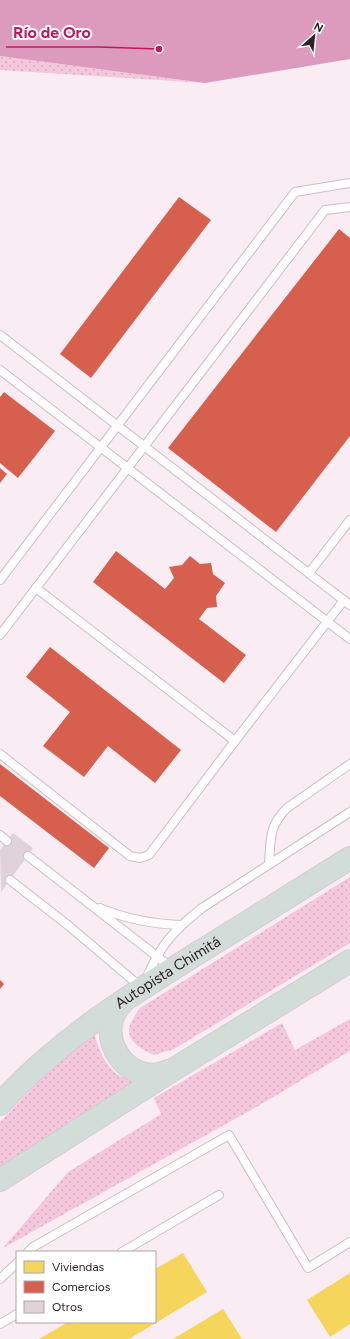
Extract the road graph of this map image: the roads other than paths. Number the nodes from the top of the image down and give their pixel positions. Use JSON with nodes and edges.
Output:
{"nodes":[{"id":1,"x":350,"y":183,"type":"edge"},
{"id":2,"x":350,"y":207,"type":"edge"},
{"id":3,"x":0,"y":335,"type":"edge"},
{"id":4,"x":0,"y":370,"type":"edge"},
{"id":5,"x":118,"y":426,"type":"junction"},
{"id":6,"x":145,"y":447,"type":"junction"},
{"id":7,"x":102,"y":448,"type":"junction"},
{"id":8,"x":128,"y":469,"type":"junction"},
{"id":9,"x":350,"y":520,"type":"edge"},
{"id":10,"x":309,"y":573,"type":"junction"},
{"id":11,"x":0,"y":580,"type":"edge"},
{"id":12,"x":36,"y":588,"type":"junction"},
{"id":13,"x":347,"y":602,"type":"edge"},
{"id":14,"x":328,"y":622,"type":"junction"},
{"id":15,"x":340,"y":632,"type":"junction"},
{"id":16,"x":0,"y":635,"type":"edge"},
{"id":17,"x":350,"y":639,"type":"edge"},
{"id":18,"x":350,"y":644,"type":"edge"},
{"id":19,"x":235,"y":741,"type":"junction"},
{"id":20,"x":0,"y":754,"type":"edge"},
{"id":21,"x":350,"y":764,"type":"edge"},
{"id":22,"x":350,"y":812,"type":"edge"},
{"id":23,"x":0,"y":835,"type":"edge"},
{"id":24,"x":7,"y":841,"type":"dead end"},
{"id":25,"x":28,"y":856,"type":"dead end"},
{"id":26,"x":350,"y":858,"type":"edge"},
{"id":27,"x":269,"y":864,"type":"junction"},
{"id":28,"x":10,"y":880,"type":"dead end"},
{"id":29,"x":88,"y":903,"type":"junction"},
{"id":30,"x":180,"y":925,"type":"junction"},
{"id":31,"x":350,"y":961,"type":"edge"},
{"id":32,"x":165,"y":962,"type":"junction"},
{"id":33,"x":136,"y":992,"type":"junction"},
{"id":34,"x":179,"y":1066,"type":"junction"},
{"id":35,"x":0,"y":1104,"type":"edge"},
{"id":36,"x":0,"y":1180,"type":"edge"},
{"id":37,"x":219,"y":1195,"type":"dead end"},
{"id":38,"x":350,"y":1242,"type":"edge"},
{"id":39,"x":29,"y":1251,"type":"edge"},
{"id":40,"x":124,"y":1251,"type":"edge"},
{"id":41,"x":16,"y":1264,"type":"edge"},
{"id":42,"x":0,"y":1279,"type":"edge"},
{"id":43,"x":16,"y":1315,"type":"edge"},
{"id":44,"x":0,"y":1324,"type":"edge"}],
"edges":[{"from":1,"to":5,"type":"lane"},
{"from":2,"to":6,"type":"lane"},
{"from":3,"to":5,"type":"lane"},
{"from":4,"to":7,"type":"lane"},
{"from":5,"to":6,"type":"lane"},
{"from":5,"to":7,"type":"lane"},
{"from":6,"to":8,"type":"lane"},
{"from":6,"to":10,"type":"lane"},
{"from":7,"to":8,"type":"lane"},
{"from":7,"to":11,"type":"lane"},
{"from":8,"to":12,"type":"lane"},
{"from":8,"to":14,"type":"lane"},
{"from":9,"to":10,"type":"lane"},
{"from":10,"to":13,"type":"lane"},
{"from":12,"to":16,"type":"lane"},
{"from":12,"to":19,"type":"lane"},
{"from":13,"to":14,"type":"lane"},
{"from":14,"to":15,"type":"lane"},
{"from":14,"to":19,"type":"lane"},
{"from":15,"to":17,"type":"lane"},
{"from":15,"to":18,"type":"lane"},
{"from":19,"to":20,"type":"lane"},
{"from":21,"to":27,"type":"lane"},
{"from":22,"to":27,"type":"lane"},
{"from":23,"to":24,"type":"lane"},
{"from":25,"to":29,"type":"lane"},
{"from":26,"to":32,"type":"highway","name":"Autopista Chimitá"},
{"from":27,"to":30,"type":"lane"},
{"from":28,"to":33,"type":"lane"},
{"from":29,"to":30,"type":"lane"},
{"from":29,"to":32,"type":"lane"},
{"from":30,"to":32,"type":"lane"},
{"from":31,"to":34,"type":"highway"},
{"from":32,"to":33,"type":"highway","name":"Autopista Chimitá"},
{"from":33,"to":34,"type":"highway"},
{"from":33,"to":35,"type":"highway","name":"Autopista Chimitá"},
{"from":34,"to":36,"type":"highway"},
{"from":37,"to":40,"type":"lane"},
{"from":38,"to":39,"type":"lane"},
{"from":41,"to":42,"type":"lane"},
{"from":43,"to":44,"type":"lane"}]}
